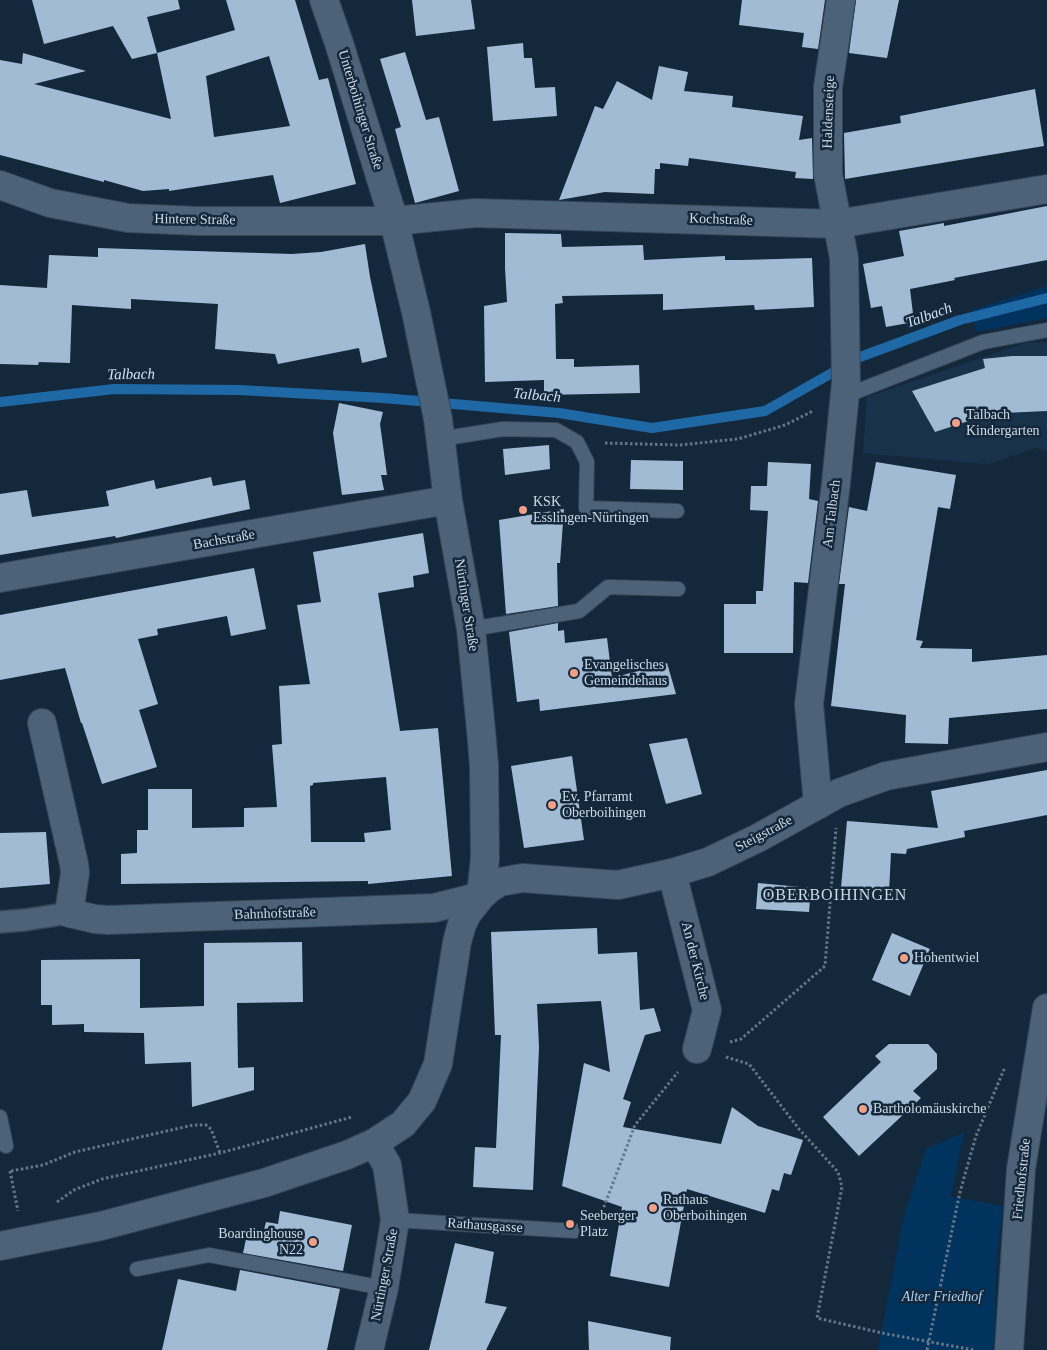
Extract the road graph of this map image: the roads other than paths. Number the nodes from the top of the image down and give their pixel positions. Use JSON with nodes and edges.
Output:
{"nodes":[{"id":1,"x":324,"y":0,"type":"edge"},
{"id":2,"x":841,"y":0,"type":"edge"},
{"id":3,"x":0,"y":185,"type":"edge"},
{"id":4,"x":1047,"y":189,"type":"edge"},
{"id":5,"x":394,"y":221,"type":"junction"},
{"id":6,"x":837,"y":224,"type":"junction"},
{"id":7,"x":1047,"y":330,"type":"edge"},
{"id":8,"x":846,"y":389,"type":"junction"},
{"id":9,"x":439,"y":429,"type":"junction"},
{"id":10,"x":448,"y":500,"type":"junction"},
{"id":11,"x":677,"y":511,"type":"dead end"},
{"id":12,"x":0,"y":578,"type":"edge"},
{"id":13,"x":678,"y":589,"type":"dead end"},
{"id":14,"x":471,"y":629,"type":"junction"},
{"id":15,"x":42,"y":723,"type":"dead end"},
{"id":16,"x":1047,"y":747,"type":"edge"},
{"id":17,"x":828,"y":799,"type":"junction"},
{"id":18,"x":672,"y":873,"type":"junction"},
{"id":19,"x":481,"y":896,"type":"junction"},
{"id":20,"x":69,"y":913,"type":"junction"},
{"id":21,"x":0,"y":922,"type":"edge"},
{"id":22,"x":1047,"y":1008,"type":"edge"},
{"id":23,"x":697,"y":1049,"type":"road end"},
{"id":24,"x":0,"y":1117,"type":"edge"},
{"id":25,"x":374,"y":1143,"type":"junction"},
{"id":26,"x":6,"y":1146,"type":"dead end"},
{"id":27,"x":396,"y":1220,"type":"junction"},
{"id":28,"x":575,"y":1231,"type":"road end"},
{"id":29,"x":0,"y":1246,"type":"edge"},
{"id":30,"x":137,"y":1269,"type":"dead end"},
{"id":31,"x":384,"y":1288,"type":"junction"},
{"id":32,"x":369,"y":1350,"type":"edge"},
{"id":33,"x":1009,"y":1350,"type":"edge"}],
"edges":[{"from":1,"to":5,"type":"street","name":"Unterboihinger Straße"},
{"from":2,"to":6,"type":"street","name":"Haldensteige"},
{"from":3,"to":5,"type":"street","name":"Hintere Straße"},
{"from":4,"to":6,"type":"street","name":"Kochstraße"},
{"from":5,"to":6,"type":"street","name":"Kochstraße"},
{"from":5,"to":9,"type":"street","name":"Nürtinger Straße"},
{"from":6,"to":8,"type":"street","name":"Am Talbach"},
{"from":7,"to":8,"type":"lane"},
{"from":8,"to":17,"type":"street","name":"Am Talbach"},
{"from":9,"to":10,"type":"street","name":"Nürtinger Straße"},
{"from":9,"to":11,"type":"lane"},
{"from":10,"to":12,"type":"street","name":"Bachstraße"},
{"from":10,"to":14,"type":"street","name":"Nürtinger Straße"},
{"from":13,"to":14,"type":"lane"},
{"from":14,"to":19,"type":"street","name":"Nürtinger Straße"},
{"from":15,"to":20,"type":"street"},
{"from":16,"to":17,"type":"street","name":"Steigstraße"},
{"from":17,"to":18,"type":"street","name":"Steigstraße"},
{"from":18,"to":19,"type":"street","name":"Steigstraße"},
{"from":18,"to":23,"type":"street","name":"An der Kirche"},
{"from":19,"to":20,"type":"street","name":"Bahnhofstraße"},
{"from":19,"to":25,"type":"street"},
{"from":20,"to":21,"type":"street","name":"Bahnhofstraße"},
{"from":22,"to":33,"type":"street","name":"Friedhofstraße"},
{"from":24,"to":26,"type":"lane"},
{"from":25,"to":27,"type":"street","name":"Nürtinger Straße"},
{"from":25,"to":29,"type":"street"},
{"from":27,"to":28,"type":"lane","name":"Rathausgasse"},
{"from":27,"to":31,"type":"street","name":"Nürtinger Straße"},
{"from":30,"to":31,"type":"lane"},
{"from":31,"to":32,"type":"street","name":"Nürtinger Straße"}]}
